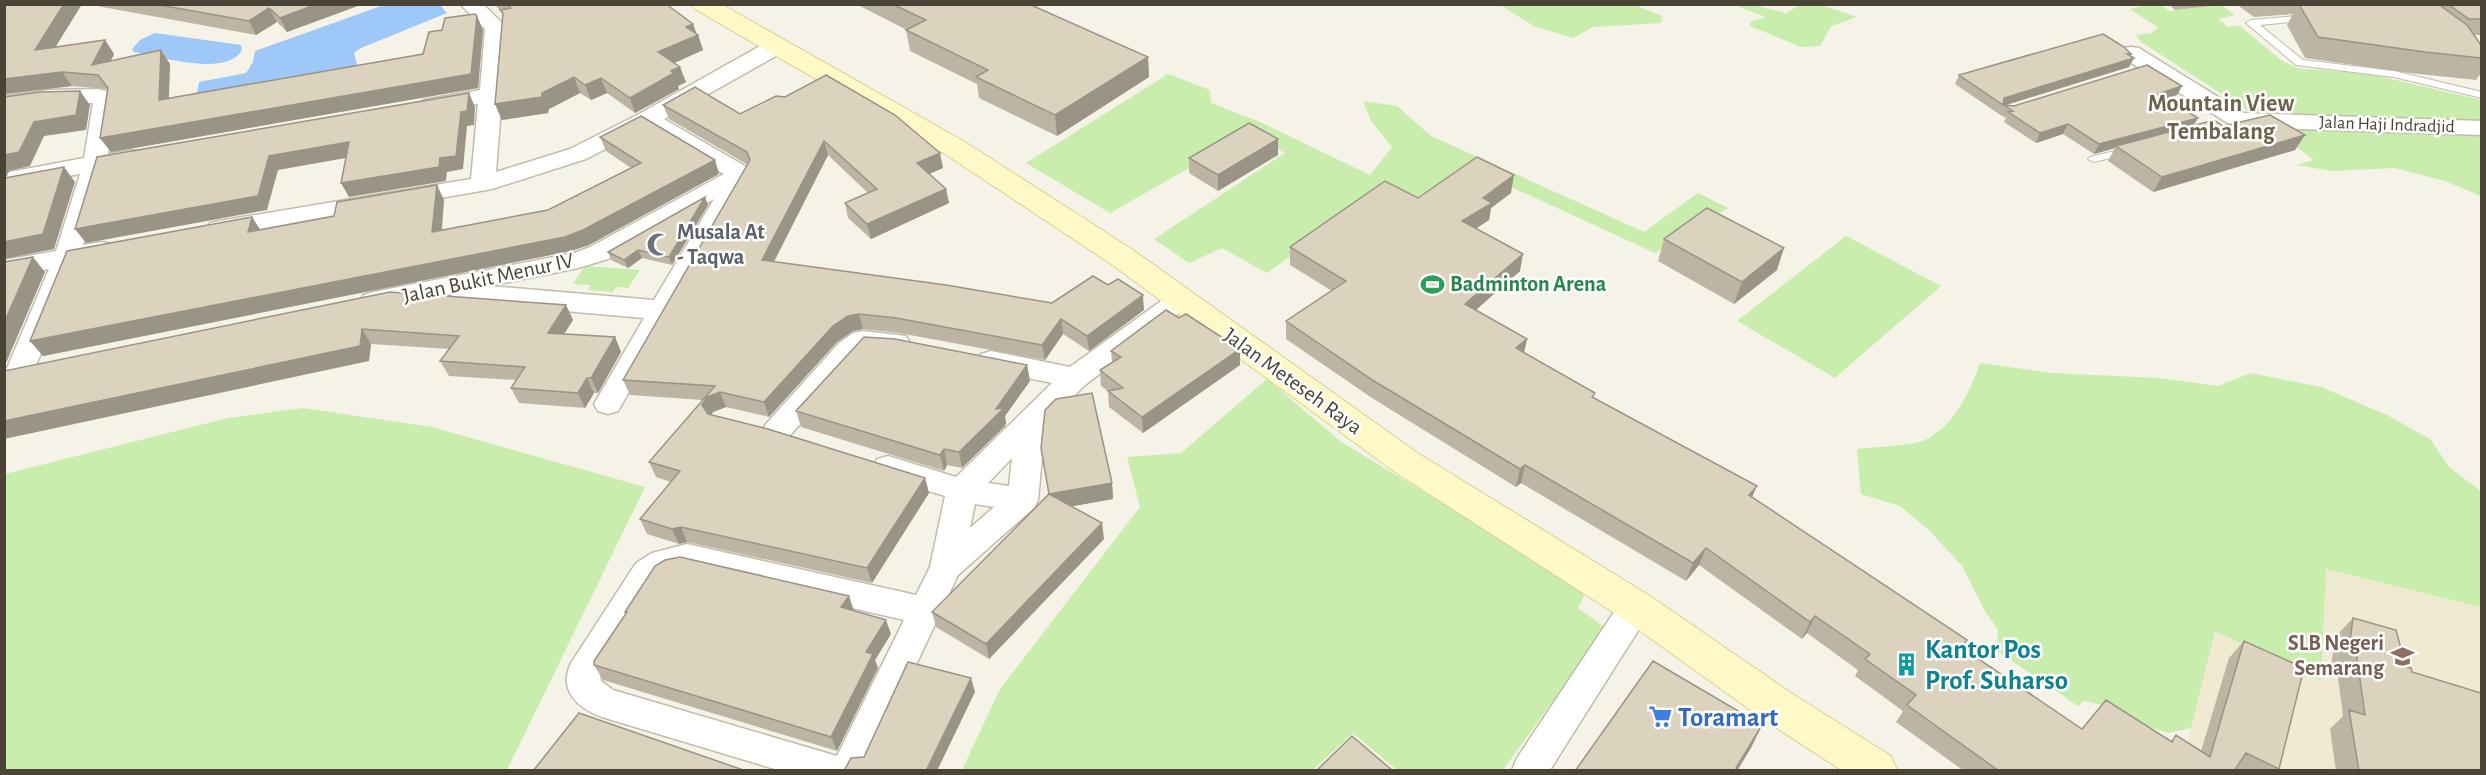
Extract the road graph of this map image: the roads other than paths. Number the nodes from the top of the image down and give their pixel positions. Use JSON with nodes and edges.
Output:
{"nodes":[{"id":1,"x":470,"y":4,"type":"edge"},
{"id":2,"x":703,"y":4,"type":"edge"},
{"id":3,"x":2313,"y":17,"type":"edge"},
{"id":4,"x":775,"y":47,"type":"junction"},
{"id":5,"x":2141,"y":63,"type":"dead end"},
{"id":6,"x":489,"y":94,"type":"junction"},
{"id":7,"x":2481,"y":95,"type":"edge"},
{"id":8,"x":4,"y":103,"type":"edge"},
{"id":9,"x":408,"y":109,"type":"edge"},
{"id":10,"x":647,"y":119,"type":"junction"},
{"id":11,"x":2481,"y":128,"type":"edge"},
{"id":12,"x":2139,"y":147,"type":"edge"},
{"id":13,"x":153,"y":153,"type":"edge"},
{"id":14,"x":2094,"y":159,"type":"dead end"},
{"id":15,"x":95,"y":164,"type":"junction"},
{"id":16,"x":741,"y":174,"type":"junction"},
{"id":17,"x":4,"y":180,"type":"edge"},
{"id":18,"x":483,"y":184,"type":"junction"},
{"id":19,"x":192,"y":234,"type":"edge"},
{"id":20,"x":124,"y":246,"type":"edge"},
{"id":21,"x":67,"y":257,"type":"junction"},
{"id":22,"x":4,"y":269,"type":"edge"},
{"id":23,"x":423,"y":292,"type":"junction"},
{"id":24,"x":1181,"y":299,"type":"junction"},
{"id":25,"x":344,"y":306,"type":"edge"},
{"id":26,"x":661,"y":310,"type":"junction"},
{"id":27,"x":923,"y":348,"type":"edge"},
{"id":28,"x":969,"y":357,"type":"edge"},
{"id":29,"x":22,"y":373,"type":"edge"},
{"id":30,"x":1075,"y":378,"type":"junction"},
{"id":31,"x":608,"y":404,"type":"dead end"},
{"id":32,"x":1031,"y":421,"type":"junction"},
{"id":33,"x":746,"y":425,"type":"edge"},
{"id":34,"x":776,"y":432,"type":"junction"},
{"id":35,"x":809,"y":442,"type":"edge"},
{"id":36,"x":864,"y":459,"type":"edge"},
{"id":37,"x":962,"y":490,"type":"junction"},
{"id":38,"x":1023,"y":501,"type":"junction"},
{"id":39,"x":946,"y":567,"type":"junction"},
{"id":40,"x":1636,"y":607,"type":"junction"},
{"id":41,"x":925,"y":612,"type":"junction"},
{"id":42,"x":831,"y":771,"type":"edge"},
{"id":43,"x":849,"y":771,"type":"edge"},
{"id":44,"x":1530,"y":771,"type":"edge"},
{"id":45,"x":1876,"y":771,"type":"edge"}],
"edges":[{"from":1,"to":6,"type":"street"},
{"from":2,"to":4,"type":"main road","name":"Jalan Meteseh Raya"},
{"from":3,"to":7,"type":"lane"},
{"from":4,"to":10,"type":"street"},
{"from":4,"to":24,"type":"main road","name":"Jalan Meteseh Raya"},
{"from":5,"to":11,"type":"street","name":"Jalan Haji Indradjid"},
{"from":6,"to":9,"type":"street"},
{"from":6,"to":18,"type":"street"},
{"from":8,"to":15,"type":"street"},
{"from":10,"to":16,"type":"street"},
{"from":10,"to":18,"type":"street"},
{"from":12,"to":14,"type":"lane"},
{"from":13,"to":15,"type":"street"},
{"from":15,"to":17,"type":"street"},
{"from":15,"to":21,"type":"street"},
{"from":16,"to":23,"type":"street","name":"Jalan Bukit Menur IV"},
{"from":16,"to":26,"type":"street"},
{"from":18,"to":19,"type":"street"},
{"from":20,"to":21,"type":"street"},
{"from":21,"to":22,"type":"street"},
{"from":21,"to":29,"type":"street"},
{"from":23,"to":25,"type":"street","name":"Jalan Bukit Menur IV"},
{"from":23,"to":26,"type":"street"},
{"from":24,"to":30,"type":"street"},
{"from":24,"to":40,"type":"main road","name":"Jalan Meteseh Raya"},
{"from":26,"to":31,"type":"street"},
{"from":27,"to":34,"type":"street"},
{"from":28,"to":30,"type":"street"},
{"from":30,"to":32,"type":"street"},
{"from":32,"to":37,"type":"street"},
{"from":32,"to":38,"type":"street"},
{"from":33,"to":34,"type":"street"},
{"from":34,"to":35,"type":"street"},
{"from":36,"to":37,"type":"street"},
{"from":37,"to":38,"type":"street"},
{"from":37,"to":39,"type":"street"},
{"from":38,"to":39,"type":"street"},
{"from":39,"to":41,"type":"street"},
{"from":40,"to":44,"type":"street"},
{"from":40,"to":45,"type":"main road","name":"Jalan Meteseh Raya"},
{"from":41,"to":42,"type":"street"},
{"from":41,"to":43,"type":"street"}]}
